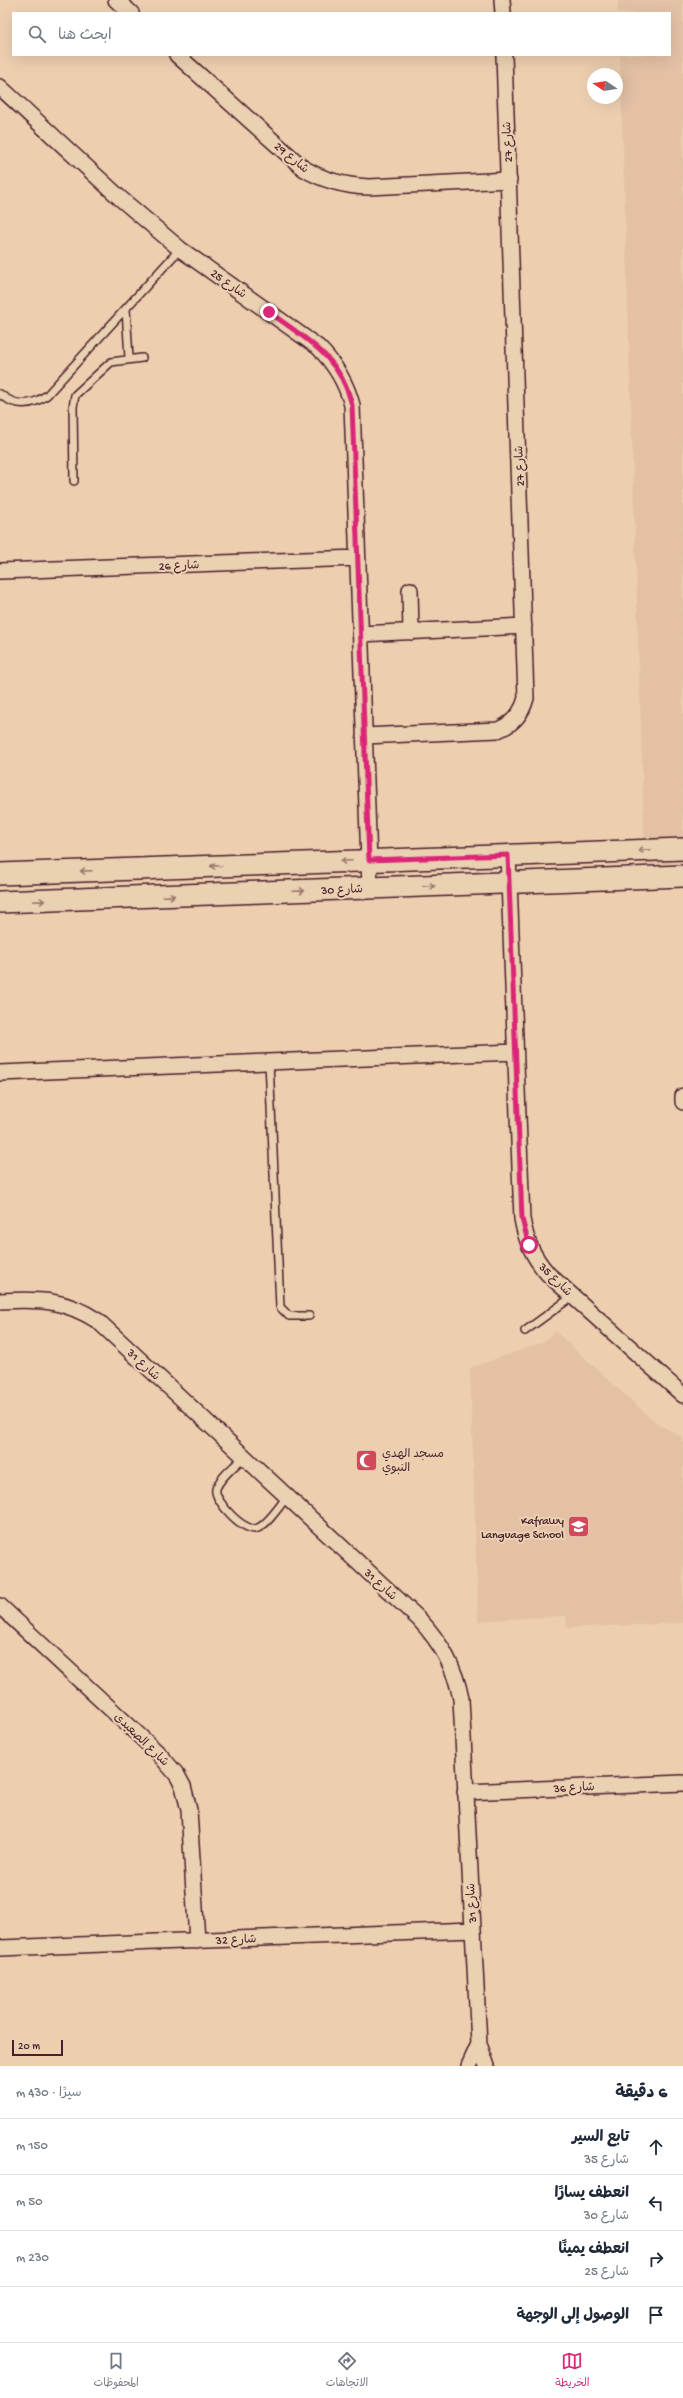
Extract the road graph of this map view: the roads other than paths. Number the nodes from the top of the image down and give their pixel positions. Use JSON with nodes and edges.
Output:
{"nodes":[{"id":1,"x":116,"y":0,"type":"edge"},
{"id":2,"x":502,"y":0,"type":"edge"},
{"id":3,"x":130,"y":12,"type":"edge"},
{"id":4,"x":503,"y":12,"type":"edge"},
{"id":5,"x":178,"y":56,"type":"edge"},
{"id":6,"x":504,"y":56,"type":"edge"},
{"id":7,"x":0,"y":87,"type":"edge"},
{"id":8,"x":509,"y":180,"type":"junction"},
{"id":9,"x":180,"y":249,"type":"junction"},
{"id":10,"x":126,"y":309,"type":"junction"},
{"id":11,"x":129,"y":358,"type":"junction"},
{"id":12,"x":142,"y":358,"type":"dead end"},
{"id":13,"x":0,"y":394,"type":"edge"},
{"id":14,"x":74,"y":481,"type":"dead end"},
{"id":15,"x":357,"y":558,"type":"junction"},
{"id":16,"x":0,"y":571,"type":"edge"},
{"id":17,"x":410,"y":590,"type":"dead end"},
{"id":18,"x":524,"y":626,"type":"junction"},
{"id":19,"x":411,"y":632,"type":"junction"},
{"id":20,"x":360,"y":634,"type":"junction"},
{"id":21,"x":364,"y":736,"type":"junction"},
{"id":22,"x":683,"y":848,"type":"edge"},
{"id":23,"x":508,"y":855,"type":"junction"},
{"id":24,"x":369,"y":860,"type":"junction"},
{"id":25,"x":0,"y":874,"type":"edge"},
{"id":26,"x":683,"y":876,"type":"edge"},
{"id":27,"x":509,"y":883,"type":"junction"},
{"id":28,"x":370,"y":888,"type":"junction"},
{"id":29,"x":0,"y":902,"type":"edge"},
{"id":30,"x":515,"y":1052,"type":"junction"},
{"id":31,"x":269,"y":1062,"type":"junction"},
{"id":32,"x":0,"y":1073,"type":"edge"},
{"id":33,"x":683,"y":1096,"type":"edge"},
{"id":34,"x":683,"y":1102,"type":"edge"},
{"id":35,"x":573,"y":1296,"type":"junction"},
{"id":36,"x":0,"y":1301,"type":"edge"},
{"id":37,"x":309,"y":1316,"type":"dead end"},
{"id":38,"x":525,"y":1331,"type":"dead end"},
{"id":39,"x":683,"y":1395,"type":"edge"},
{"id":40,"x":244,"y":1457,"type":"junction"},
{"id":41,"x":287,"y":1497,"type":"junction"},
{"id":42,"x":0,"y":1606,"type":"edge"},
{"id":43,"x":683,"y":1782,"type":"edge"},
{"id":44,"x":465,"y":1792,"type":"junction"},
{"id":45,"x":472,"y":1930,"type":"junction"},
{"id":46,"x":197,"y":1941,"type":"junction"},
{"id":47,"x":0,"y":1948,"type":"edge"},
{"id":48,"x":479,"y":2044,"type":"junction"},
{"id":49,"x":469,"y":2066,"type":"edge"},
{"id":50,"x":487,"y":2066,"type":"edge"}],
"edges":[{"from":1,"to":3,"type":"street"},
{"from":2,"to":4,"type":"street"},
{"from":5,"to":8,"type":"street","name":"شارع 29"},
{"from":6,"to":8,"type":"street","name":"شارع 27"},
{"from":7,"to":9,"type":"street","name":"شارع 25"},
{"from":8,"to":18,"type":"street","name":"شارع 27"},
{"from":9,"to":10,"type":"lane"},
{"from":9,"to":15,"type":"street","name":"شارع 25"},
{"from":10,"to":11,"type":"lane"},
{"from":10,"to":13,"type":"lane"},
{"from":11,"to":12,"type":"lane"},
{"from":11,"to":14,"type":"lane"},
{"from":15,"to":16,"type":"street","name":"شارع 26"},
{"from":15,"to":20,"type":"street","name":"شارع 25"},
{"from":17,"to":19,"type":"street"},
{"from":18,"to":19,"type":"street"},
{"from":18,"to":21,"type":"street","name":"شارع 27"},
{"from":19,"to":20,"type":"street"},
{"from":20,"to":21,"type":"street","name":"شارع 25"},
{"from":21,"to":24,"type":"street","name":"شارع 25"},
{"from":22,"to":23,"type":"street","one_way":true},
{"from":23,"to":24,"type":"street"},
{"from":23,"to":27,"type":"street","name":"شارع 35"},
{"from":24,"to":25,"type":"street","one_way":true},
{"from":24,"to":28,"type":"street","name":"شارع 25"},
{"from":26,"to":27,"type":"street","name":"شارع 30"},
{"from":28,"to":27,"type":"street","name":"شارع 30","one_way":true},
{"from":27,"to":30,"type":"street","name":"شارع 35"},
{"from":29,"to":28,"type":"street","name":"شارع 30","one_way":true},
{"from":30,"to":31,"type":"street"},
{"from":30,"to":35,"type":"street","name":"شارع 35"},
{"from":31,"to":32,"type":"street"},
{"from":31,"to":37,"type":"lane"},
{"from":33,"to":34,"type":"street"},
{"from":35,"to":38,"type":"lane"},
{"from":35,"to":39,"type":"street","name":"شارع 35"},
{"from":36,"to":40,"type":"street","name":"شارع 31"},
{"from":40,"to":41,"type":"street","name":"شارع 31"},
{"from":40,"to":41,"type":"lane"},
{"from":41,"to":44,"type":"street","name":"شارع 31"},
{"from":42,"to":46,"type":"street","name":"شارع الصعيدى"},
{"from":43,"to":44,"type":"street","name":"شارع 36"},
{"from":44,"to":45,"type":"street","name":"شارع 31"},
{"from":45,"to":46,"type":"street","name":"شارع 32"},
{"from":45,"to":48,"type":"street","name":"شارع 31"},
{"from":46,"to":47,"type":"street","name":"شارع 32"},
{"from":48,"to":49,"type":"street","name":"شارع 31"},
{"from":48,"to":50,"type":"street","name":"شارع 31"}]}
